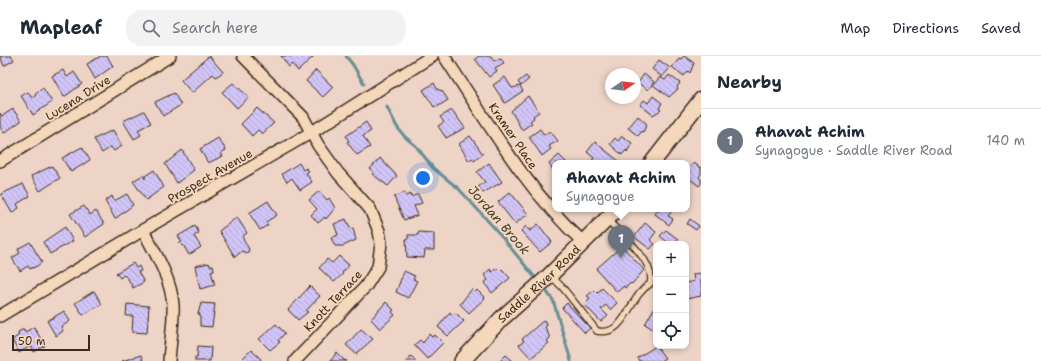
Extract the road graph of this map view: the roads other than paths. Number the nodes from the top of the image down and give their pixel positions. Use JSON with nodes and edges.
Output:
{"nodes":[{"id":1,"x":170,"y":56,"type":"edge"},
{"id":2,"x":243,"y":56,"type":"edge"},
{"id":3,"x":444,"y":56,"type":"edge"},
{"id":4,"x":427,"y":57,"type":"edge"},
{"id":5,"x":701,"y":100,"type":"edge"},
{"id":6,"x":312,"y":132,"type":"junction"},
{"id":7,"x":654,"y":160,"type":"edge"},
{"id":8,"x":0,"y":161,"type":"edge"},
{"id":9,"x":552,"y":210,"type":"edge"},
{"id":10,"x":554,"y":212,"type":"edge"},
{"id":11,"x":615,"y":212,"type":"edge"},
{"id":12,"x":607,"y":220,"type":"junction"},
{"id":13,"x":143,"y":230,"type":"junction"},
{"id":14,"x":584,"y":243,"type":"junction"},
{"id":15,"x":544,"y":281,"type":"junction"},
{"id":16,"x":0,"y":316,"type":"edge"},
{"id":17,"x":169,"y":361,"type":"edge"},
{"id":18,"x":295,"y":361,"type":"edge"},
{"id":19,"x":462,"y":361,"type":"edge"}],
"edges":[{"from":1,"to":8,"type":"street","name":"Lucena Drive"},
{"from":2,"to":6,"type":"street","name":"Knott Terrace"},
{"from":3,"to":9,"type":"street","name":"Kramer Place"},
{"from":4,"to":6,"type":"street","name":"Prospect Avenue"},
{"from":5,"to":7,"type":"main road"},
{"from":6,"to":13,"type":"street","name":"Prospect Avenue"},
{"from":6,"to":18,"type":"street","name":"Knott Terrace"},
{"from":10,"to":14,"type":"street","name":"Kramer Place"},
{"from":11,"to":12,"type":"main road","name":"Saddle River Road"},
{"from":12,"to":14,"type":"main road","name":"Saddle River Road"},
{"from":12,"to":15,"type":"lane"},
{"from":13,"to":16,"type":"street","name":"Prospect Avenue"},
{"from":13,"to":17,"type":"street"},
{"from":14,"to":15,"type":"main road","name":"Saddle River Road"},
{"from":15,"to":19,"type":"main road","name":"Saddle River Road"}]}
